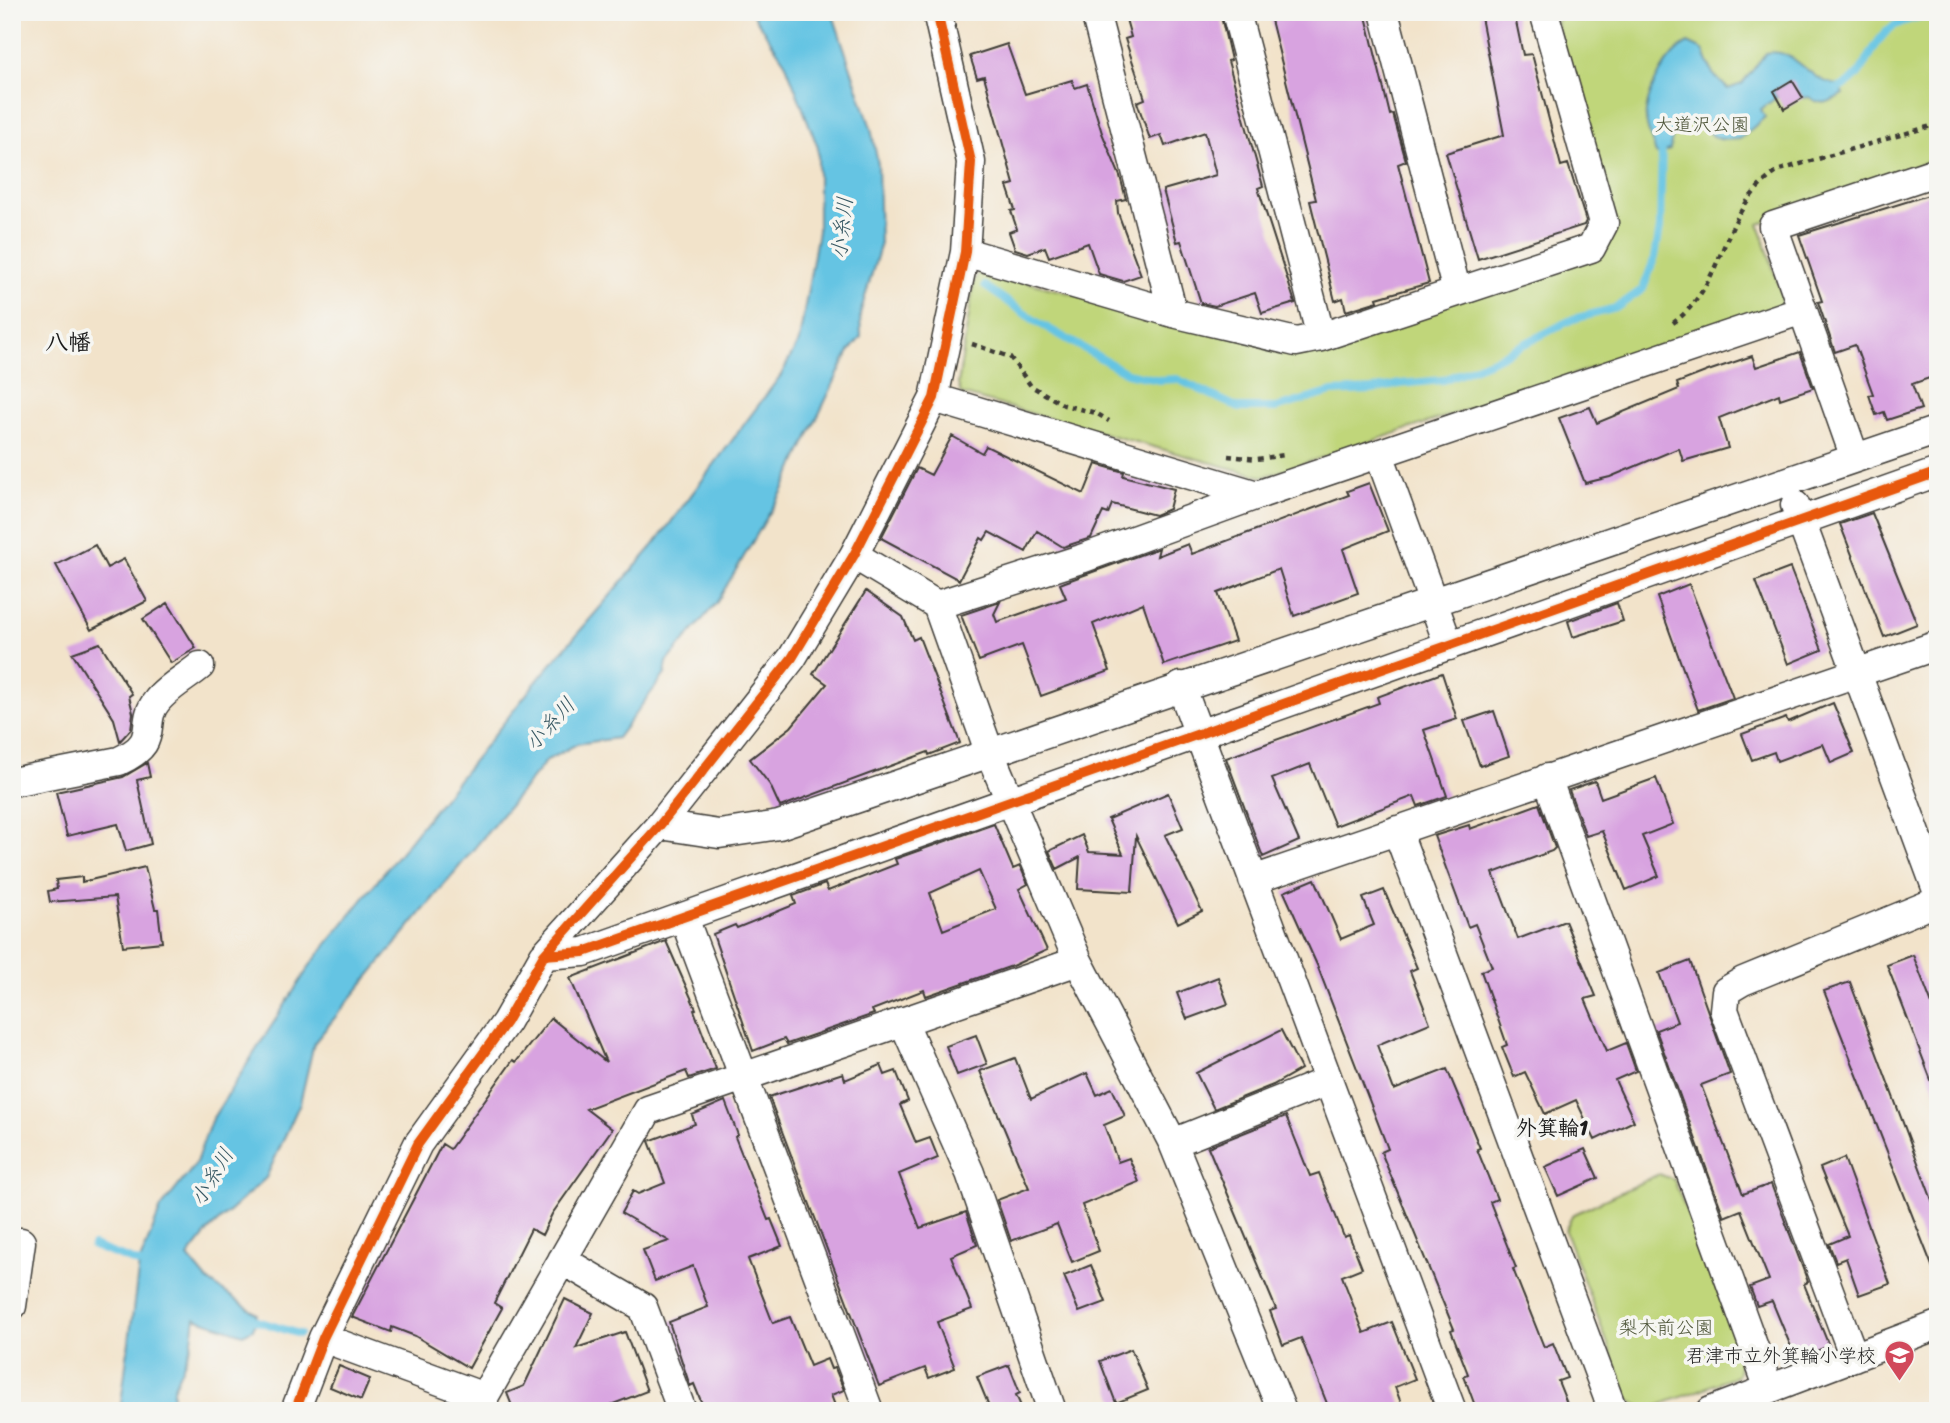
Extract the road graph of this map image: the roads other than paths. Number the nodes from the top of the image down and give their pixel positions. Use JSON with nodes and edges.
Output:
{"nodes":[{"id":1,"x":937,"y":12,"type":"edge"},
{"id":2,"x":1095,"y":12,"type":"edge"},
{"id":3,"x":1236,"y":12,"type":"edge"},
{"id":4,"x":1384,"y":12,"type":"edge"},
{"id":5,"x":1544,"y":12,"type":"edge"},
{"id":6,"x":1938,"y":171,"type":"edge"},
{"id":7,"x":965,"y":252,"type":"junction"},
{"id":8,"x":1457,"y":292,"type":"junction"},
{"id":9,"x":1802,"y":310,"type":"junction"},
{"id":10,"x":1173,"y":313,"type":"junction"},
{"id":11,"x":1321,"y":337,"type":"junction"},
{"id":12,"x":934,"y":398,"type":"junction"},
{"id":13,"x":1938,"y":430,"type":"edge"},
{"id":14,"x":1379,"y":454,"type":"junction"},
{"id":15,"x":1855,"y":458,"type":"junction"},
{"id":16,"x":1938,"y":472,"type":"edge"},
{"id":17,"x":1786,"y":482,"type":"junction"},
{"id":18,"x":1257,"y":495,"type":"junction"},
{"id":19,"x":1800,"y":521,"type":"junction"},
{"id":20,"x":854,"y":555,"type":"junction"},
{"id":21,"x":1433,"y":603,"type":"junction"},
{"id":22,"x":937,"y":605,"type":"junction"},
{"id":23,"x":1938,"y":645,"type":"edge"},
{"id":24,"x":1449,"y":646,"type":"junction"},
{"id":25,"x":200,"y":666,"type":"dead end"},
{"id":26,"x":1856,"y":671,"type":"junction"},
{"id":27,"x":1181,"y":686,"type":"junction"},
{"id":28,"x":1199,"y":735,"type":"junction"},
{"id":29,"x":989,"y":751,"type":"junction"},
{"id":30,"x":1547,"y":778,"type":"junction"},
{"id":31,"x":12,"y":782,"type":"edge"},
{"id":32,"x":1010,"y":802,"type":"junction"},
{"id":33,"x":660,"y":825,"type":"junction"},
{"id":34,"x":1397,"y":830,"type":"junction"},
{"id":35,"x":1253,"y":880,"type":"junction"},
{"id":36,"x":1938,"y":893,"type":"edge"},
{"id":37,"x":1938,"y":901,"type":"edge"},
{"id":38,"x":684,"y":918,"type":"junction"},
{"id":39,"x":544,"y":955,"type":"junction"},
{"id":40,"x":1078,"y":961,"type":"junction"},
{"id":41,"x":903,"y":1021,"type":"junction"},
{"id":42,"x":744,"y":1077,"type":"junction"},
{"id":43,"x":1328,"y":1081,"type":"junction"},
{"id":44,"x":1173,"y":1143,"type":"junction"},
{"id":45,"x":12,"y":1242,"type":"edge"},
{"id":46,"x":562,"y":1260,"type":"junction"},
{"id":47,"x":12,"y":1306,"type":"edge"},
{"id":48,"x":1938,"y":1325,"type":"edge"},
{"id":49,"x":323,"y":1338,"type":"junction"},
{"id":50,"x":1854,"y":1357,"type":"junction"},
{"id":51,"x":1769,"y":1389,"type":"junction"},
{"id":52,"x":484,"y":1404,"type":"edge"},
{"id":53,"x":295,"y":1411,"type":"edge"},
{"id":54,"x":682,"y":1411,"type":"edge"},
{"id":55,"x":869,"y":1411,"type":"edge"},
{"id":56,"x":1052,"y":1411,"type":"edge"},
{"id":57,"x":1282,"y":1411,"type":"edge"},
{"id":58,"x":1452,"y":1411,"type":"edge"},
{"id":59,"x":1613,"y":1411,"type":"edge"},
{"id":60,"x":1712,"y":1411,"type":"edge"}],
"edges":[{"from":1,"to":7,"type":"street"},
{"from":2,"to":10,"type":"street"},
{"from":3,"to":11,"type":"street"},
{"from":4,"to":8,"type":"street"},
{"from":5,"to":8,"type":"street"},
{"from":6,"to":9,"type":"street"},
{"from":7,"to":10,"type":"street"},
{"from":7,"to":12,"type":"street"},
{"from":8,"to":11,"type":"street"},
{"from":9,"to":14,"type":"street"},
{"from":9,"to":15,"type":"street"},
{"from":10,"to":11,"type":"street"},
{"from":12,"to":18,"type":"street"},
{"from":12,"to":20,"type":"street"},
{"from":13,"to":15,"type":"street"},
{"from":14,"to":18,"type":"street"},
{"from":14,"to":21,"type":"street"},
{"from":15,"to":17,"type":"street"},
{"from":16,"to":19,"type":"street"},
{"from":17,"to":19,"type":"street"},
{"from":17,"to":21,"type":"street"},
{"from":18,"to":22,"type":"street"},
{"from":19,"to":24,"type":"street"},
{"from":19,"to":26,"type":"street"},
{"from":20,"to":22,"type":"street"},
{"from":20,"to":33,"type":"street"},
{"from":21,"to":24,"type":"street"},
{"from":21,"to":27,"type":"street"},
{"from":22,"to":29,"type":"street"},
{"from":23,"to":26,"type":"street"},
{"from":24,"to":28,"type":"street"},
{"from":25,"to":31,"type":"street"},
{"from":26,"to":30,"type":"street"},
{"from":26,"to":36,"type":"street"},
{"from":27,"to":28,"type":"street"},
{"from":27,"to":29,"type":"street"},
{"from":28,"to":32,"type":"street"},
{"from":28,"to":35,"type":"street"},
{"from":29,"to":32,"type":"street"},
{"from":29,"to":33,"type":"street"},
{"from":30,"to":34,"type":"street"},
{"from":30,"to":51,"type":"street"},
{"from":32,"to":38,"type":"street"},
{"from":32,"to":40,"type":"street"},
{"from":33,"to":39,"type":"street"},
{"from":34,"to":35,"type":"street"},
{"from":34,"to":59,"type":"street"},
{"from":35,"to":43,"type":"street"},
{"from":37,"to":50,"type":"street"},
{"from":38,"to":39,"type":"street"},
{"from":38,"to":42,"type":"street"},
{"from":39,"to":49,"type":"street"},
{"from":40,"to":41,"type":"street"},
{"from":40,"to":44,"type":"street"},
{"from":41,"to":42,"type":"street"},
{"from":41,"to":56,"type":"street"},
{"from":42,"to":46,"type":"street"},
{"from":42,"to":55,"type":"street"},
{"from":43,"to":44,"type":"street"},
{"from":43,"to":58,"type":"street"},
{"from":44,"to":57,"type":"street"},
{"from":45,"to":47,"type":"street"},
{"from":46,"to":52,"type":"street"},
{"from":46,"to":54,"type":"street"},
{"from":48,"to":50,"type":"street"},
{"from":49,"to":52,"type":"street"},
{"from":49,"to":53,"type":"street"},
{"from":50,"to":51,"type":"street"},
{"from":51,"to":60,"type":"street"}]}
